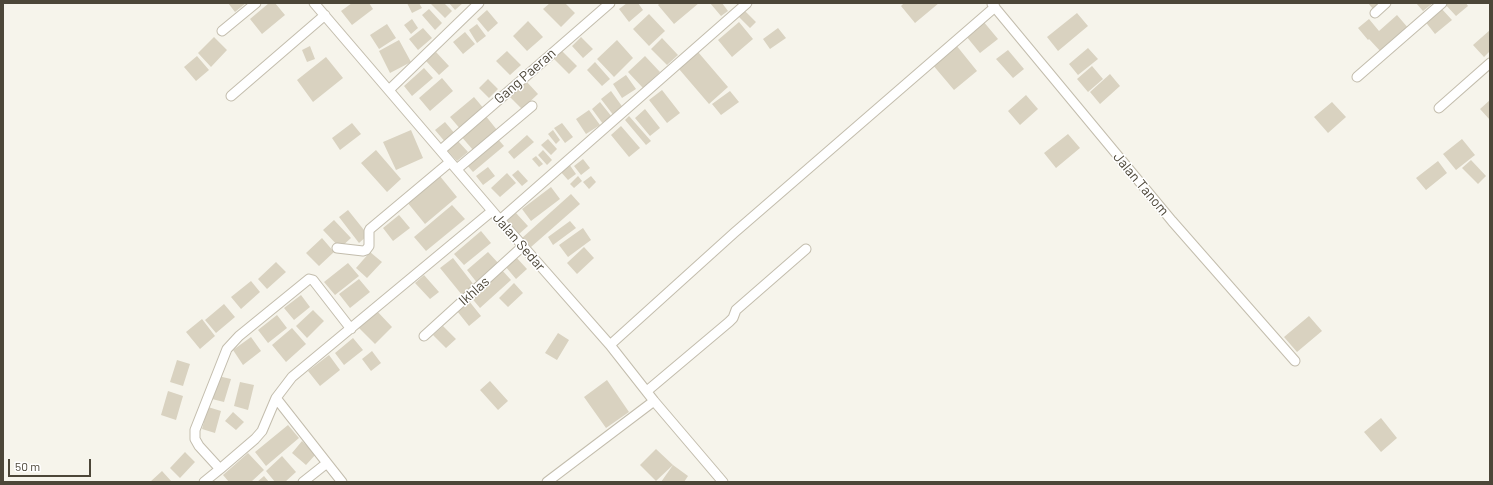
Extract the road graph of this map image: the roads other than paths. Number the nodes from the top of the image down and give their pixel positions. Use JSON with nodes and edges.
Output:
{"nodes":[{"id":1,"x":256,"y":3,"type":"edge"},
{"id":2,"x":314,"y":3,"type":"edge"},
{"id":3,"x":480,"y":3,"type":"edge"},
{"id":4,"x":610,"y":3,"type":"edge"},
{"id":5,"x":747,"y":3,"type":"edge"},
{"id":6,"x":1386,"y":3,"type":"edge"},
{"id":7,"x":1442,"y":3,"type":"edge"},
{"id":8,"x":993,"y":5,"type":"edge"},
{"id":9,"x":1375,"y":13,"type":"dead end"},
{"id":10,"x":325,"y":15,"type":"junction"},
{"id":11,"x":222,"y":31,"type":"dead end"},
{"id":12,"x":1490,"y":63,"type":"edge"},
{"id":13,"x":1357,"y":77,"type":"dead end"},
{"id":14,"x":389,"y":90,"type":"junction"},
{"id":15,"x":231,"y":96,"type":"dead end"},
{"id":16,"x":532,"y":106,"type":"dead end"},
{"id":17,"x":1439,"y":108,"type":"dead end"},
{"id":18,"x":441,"y":150,"type":"junction"},
{"id":19,"x":453,"y":165,"type":"junction"},
{"id":20,"x":492,"y":211,"type":"junction"},
{"id":21,"x":500,"y":220,"type":"junction"},
{"id":22,"x":523,"y":246,"type":"junction"},
{"id":23,"x":337,"y":248,"type":"dead end"},
{"id":24,"x":806,"y":249,"type":"dead end"},
{"id":25,"x":351,"y":328,"type":"junction"},
{"id":26,"x":424,"y":336,"type":"dead end"},
{"id":27,"x":610,"y":345,"type":"junction"},
{"id":28,"x":1296,"y":361,"type":"dead end"},
{"id":29,"x":647,"y":391,"type":"junction"},
{"id":30,"x":276,"y":398,"type":"junction"},
{"id":31,"x":654,"y":401,"type":"junction"},
{"id":32,"x":327,"y":463,"type":"junction"},
{"id":33,"x":220,"y":469,"type":"junction"},
{"id":34,"x":204,"y":482,"type":"edge"},
{"id":35,"x":303,"y":482,"type":"edge"},
{"id":36,"x":342,"y":482,"type":"edge"},
{"id":37,"x":547,"y":482,"type":"edge"},
{"id":38,"x":723,"y":482,"type":"edge"}],
"edges":[{"from":1,"to":11,"type":"street"},
{"from":2,"to":10,"type":"street","name":"Jalan Sedar"},
{"from":3,"to":14,"type":"street"},
{"from":4,"to":18,"type":"street","name":"Gang Paeran"},
{"from":5,"to":21,"type":"street"},
{"from":6,"to":9,"type":"street"},
{"from":7,"to":13,"type":"street"},
{"from":8,"to":27,"type":"street"},
{"from":8,"to":28,"type":"street","name":"Jalan Tanom"},
{"from":10,"to":14,"type":"street","name":"Jalan Sedar"},
{"from":10,"to":15,"type":"street"},
{"from":12,"to":17,"type":"street"},
{"from":14,"to":18,"type":"street","name":"Jalan Sedar"},
{"from":16,"to":19,"type":"street"},
{"from":18,"to":19,"type":"street","name":"Jalan Sedar"},
{"from":19,"to":20,"type":"street","name":"Jalan Sedar"},
{"from":19,"to":23,"type":"street"},
{"from":20,"to":21,"type":"street","name":"Jalan Sedar"},
{"from":20,"to":25,"type":"street"},
{"from":21,"to":22,"type":"street","name":"Jalan Sedar"},
{"from":22,"to":26,"type":"street","name":"Ikhlas"},
{"from":22,"to":27,"type":"street","name":"Jalan Sedar"},
{"from":24,"to":29,"type":"street"},
{"from":25,"to":30,"type":"street"},
{"from":25,"to":33,"type":"street"},
{"from":27,"to":29,"type":"street","name":"Jalan Sedar"},
{"from":29,"to":31,"type":"street","name":"Jalan Sedar"},
{"from":30,"to":32,"type":"street"},
{"from":30,"to":33,"type":"street"},
{"from":31,"to":37,"type":"street"},
{"from":31,"to":38,"type":"street","name":"Jalan Sedar"},
{"from":32,"to":35,"type":"street"},
{"from":32,"to":36,"type":"street"},
{"from":33,"to":34,"type":"street"}]}
